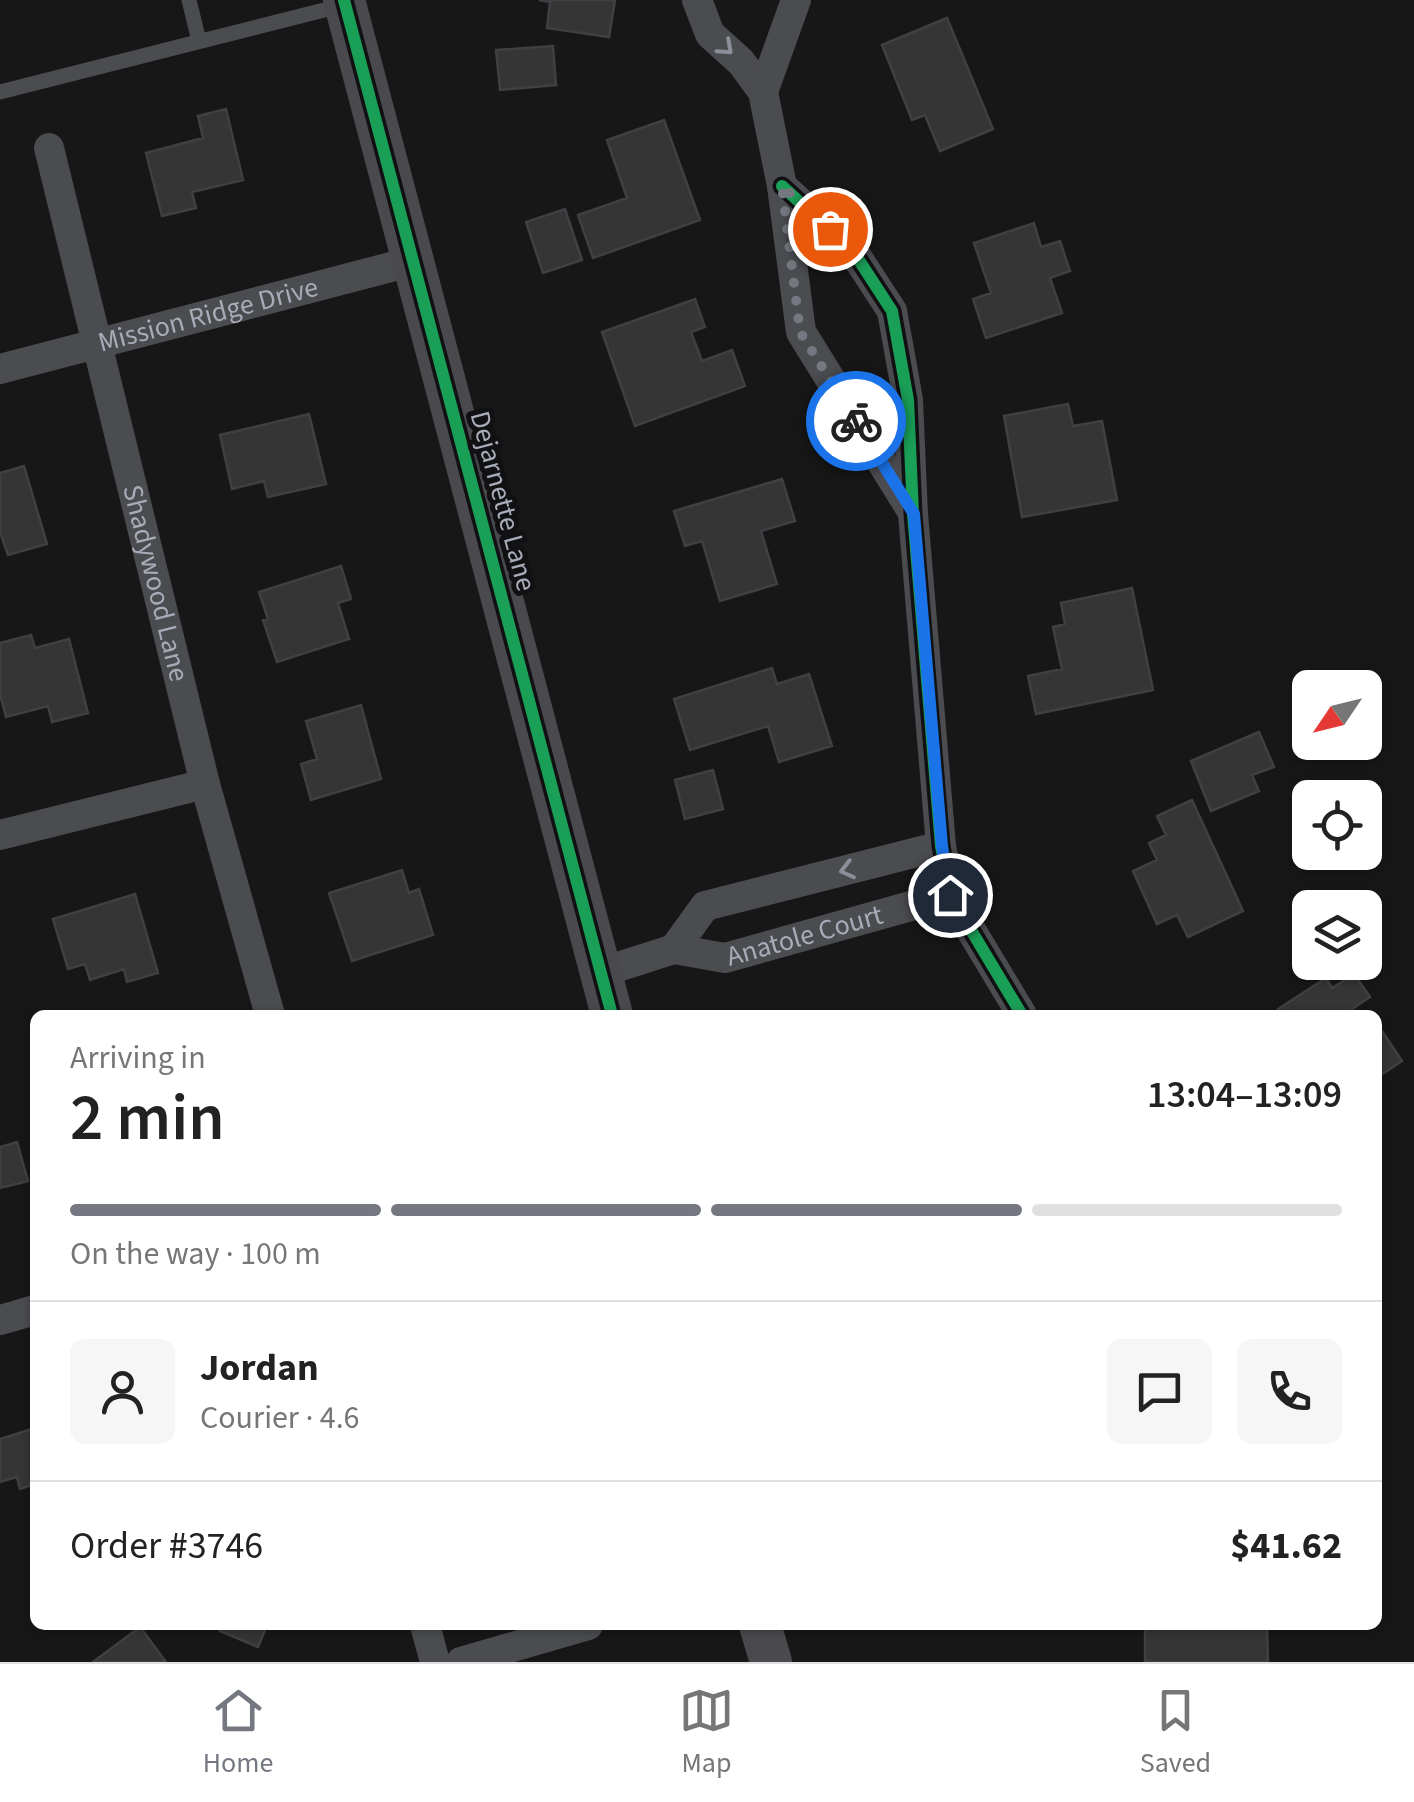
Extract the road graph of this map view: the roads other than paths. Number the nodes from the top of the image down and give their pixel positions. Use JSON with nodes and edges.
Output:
{"nodes":[{"id":1,"x":188,"y":0,"type":"edge"},
{"id":2,"x":696,"y":0,"type":"edge"},
{"id":3,"x":796,"y":0,"type":"edge"},
{"id":4,"x":345,"y":2,"type":"edge"},
{"id":5,"x":199,"y":41,"type":"junction"},
{"id":6,"x":0,"y":92,"type":"edge"},
{"id":7,"x":763,"y":92,"type":"junction"},
{"id":8,"x":48,"y":148,"type":"dead end"},
{"id":9,"x":782,"y":186,"type":"junction"},
{"id":10,"x":414,"y":261,"type":"junction"},
{"id":11,"x":97,"y":344,"type":"junction"},
{"id":12,"x":0,"y":369,"type":"edge"},
{"id":13,"x":914,"y":514,"type":"junction"},
{"id":14,"x":205,"y":784,"type":"junction"},
{"id":15,"x":0,"y":836,"type":"edge"},
{"id":16,"x":942,"y":846,"type":"junction"},
{"id":17,"x":950,"y":895,"type":"junction"},
{"id":18,"x":674,"y":949,"type":"junction"},
{"id":19,"x":602,"y":972,"type":"junction"},
{"id":20,"x":269,"y":1010,"type":"edge"},
{"id":21,"x":611,"y":1010,"type":"edge"},
{"id":22,"x":1019,"y":1010,"type":"edge"},
{"id":23,"x":30,"y":1311,"type":"edge"},
{"id":24,"x":0,"y":1320,"type":"edge"},
{"id":25,"x":426,"y":1630,"type":"edge"},
{"id":26,"x":571,"y":1630,"type":"edge"},
{"id":27,"x":761,"y":1630,"type":"edge"},
{"id":28,"x":435,"y":1662,"type":"edge"},
{"id":29,"x":461,"y":1662,"type":"edge"},
{"id":30,"x":770,"y":1662,"type":"edge"}],
"edges":[{"from":1,"to":5,"type":"lane"},
{"from":2,"to":7,"type":"street","one_way":true},
{"from":3,"to":7,"type":"street"},
{"from":4,"to":5,"type":"lane"},
{"from":4,"to":10,"type":"main road","name":"Dejarnette Lane"},
{"from":5,"to":6,"type":"lane"},
{"from":7,"to":9,"type":"street"},
{"from":8,"to":11,"type":"street","name":"Shadywood Lane"},
{"from":9,"to":13,"type":"street"},
{"from":9,"to":13,"type":"street"},
{"from":10,"to":11,"type":"street","name":"Mission Ridge Drive"},
{"from":10,"to":19,"type":"main road","name":"Dejarnette Lane"},
{"from":11,"to":12,"type":"street","name":"Mission Ridge Drive"},
{"from":11,"to":14,"type":"street","name":"Shadywood Lane"},
{"from":13,"to":16,"type":"street"},
{"from":14,"to":15,"type":"street"},
{"from":14,"to":20,"type":"street","name":"Shadywood Lane"},
{"from":16,"to":17,"type":"street"},
{"from":16,"to":18,"type":"street","one_way":true},
{"from":17,"to":18,"type":"street","name":"Anatole Court"},
{"from":17,"to":22,"type":"street"},
{"from":18,"to":19,"type":"street","name":"Anatole Court"},
{"from":19,"to":21,"type":"main road","name":"Dejarnette Lane"},
{"from":23,"to":24,"type":"street"},
{"from":25,"to":28,"type":"street"},
{"from":26,"to":29,"type":"street"},
{"from":27,"to":30,"type":"main road"}]}
